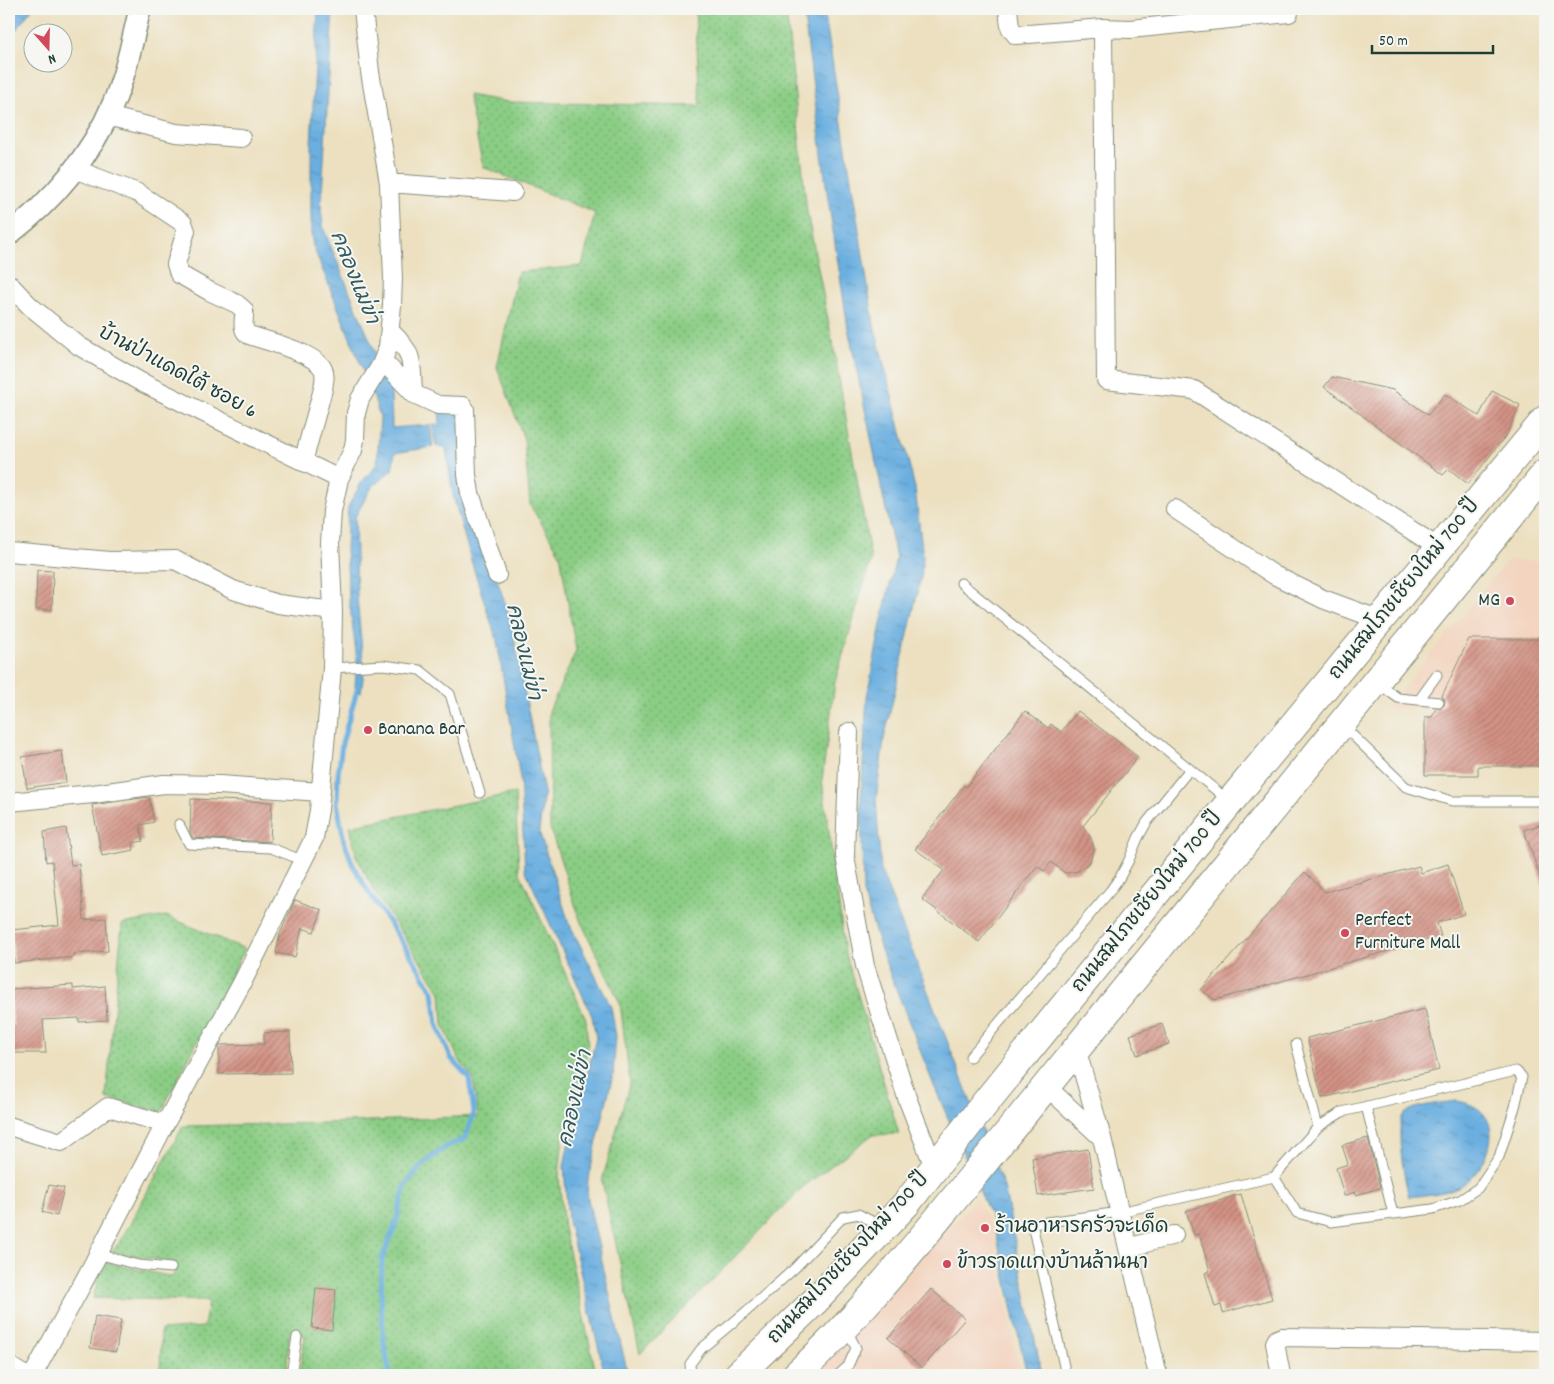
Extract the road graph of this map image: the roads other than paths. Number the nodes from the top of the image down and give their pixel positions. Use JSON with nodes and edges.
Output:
{"nodes":[{"id":1,"x":140,"y":9,"type":"edge"},
{"id":2,"x":363,"y":9,"type":"edge"},
{"id":3,"x":1008,"y":9,"type":"edge"},
{"id":4,"x":1288,"y":9,"type":"edge"},
{"id":5,"x":1103,"y":28,"type":"junction"},
{"id":6,"x":107,"y":116,"type":"junction"},
{"id":7,"x":241,"y":138,"type":"dead end"},
{"id":8,"x":74,"y":169,"type":"junction"},
{"id":9,"x":389,"y":183,"type":"junction"},
{"id":10,"x":514,"y":192,"type":"dead end"},
{"id":11,"x":9,"y":234,"type":"edge"},
{"id":12,"x":9,"y":284,"type":"edge"},
{"id":13,"x":390,"y":331,"type":"junction"},
{"id":14,"x":382,"y":363,"type":"junction"},
{"id":15,"x":413,"y":393,"type":"junction"},
{"id":16,"x":1545,"y":420,"type":"edge"},
{"id":17,"x":303,"y":462,"type":"junction"},
{"id":18,"x":1545,"y":474,"type":"edge"},
{"id":19,"x":339,"y":479,"type":"junction"},
{"id":20,"x":1175,"y":509,"type":"dead end"},
{"id":21,"x":1440,"y":548,"type":"junction"},
{"id":22,"x":9,"y":552,"type":"edge"},
{"id":23,"x":497,"y":575,"type":"dead end"},
{"id":24,"x":961,"y":584,"type":"dead end"},
{"id":25,"x":333,"y":611,"type":"junction"},
{"id":26,"x":1380,"y":620,"type":"junction"},
{"id":27,"x":332,"y":668,"type":"junction"},
{"id":28,"x":1437,"y":675,"type":"dead end"},
{"id":29,"x":1376,"y":681,"type":"junction"},
{"id":30,"x":1419,"y":700,"type":"junction"},
{"id":31,"x":1439,"y":702,"type":"dead end"},
{"id":32,"x":1341,"y":724,"type":"junction"},
{"id":33,"x":849,"y":732,"type":"dead end"},
{"id":34,"x":1190,"y":769,"type":"junction"},
{"id":35,"x":321,"y":792,"type":"junction"},
{"id":36,"x":480,"y":793,"type":"dead end"},
{"id":37,"x":1545,"y":801,"type":"edge"},
{"id":38,"x":9,"y":802,"type":"edge"},
{"id":39,"x":1230,"y":802,"type":"junction"},
{"id":40,"x":180,"y":824,"type":"dead end"},
{"id":41,"x":304,"y":861,"type":"junction"},
{"id":42,"x":1296,"y":1044,"type":"dead end"},
{"id":43,"x":1076,"y":1048,"type":"junction"},
{"id":44,"x":970,"y":1057,"type":"dead end"},
{"id":45,"x":1046,"y":1086,"type":"junction"},
{"id":46,"x":1366,"y":1106,"type":"junction"},
{"id":47,"x":165,"y":1124,"type":"junction"},
{"id":48,"x":9,"y":1126,"type":"edge"},
{"id":49,"x":1318,"y":1127,"type":"junction"},
{"id":50,"x":1102,"y":1138,"type":"junction"},
{"id":51,"x":934,"y":1167,"type":"junction"},
{"id":52,"x":1274,"y":1177,"type":"junction"},
{"id":53,"x":1120,"y":1212,"type":"junction"},
{"id":54,"x":1393,"y":1214,"type":"junction"},
{"id":55,"x":884,"y":1228,"type":"junction"},
{"id":56,"x":1174,"y":1235,"type":"dead end"},
{"id":57,"x":1128,"y":1248,"type":"junction"},
{"id":58,"x":98,"y":1254,"type":"junction"},
{"id":59,"x":171,"y":1268,"type":"dead end"},
{"id":60,"x":845,"y":1326,"type":"junction"},
{"id":61,"x":296,"y":1337,"type":"dead end"},
{"id":62,"x":1545,"y":1340,"type":"edge"},
{"id":63,"x":9,"y":1366,"type":"edge"},
{"id":64,"x":24,"y":1375,"type":"edge"},
{"id":65,"x":33,"y":1375,"type":"edge"},
{"id":66,"x":291,"y":1375,"type":"edge"},
{"id":67,"x":691,"y":1375,"type":"edge"},
{"id":68,"x":738,"y":1375,"type":"edge"},
{"id":69,"x":796,"y":1375,"type":"edge"},
{"id":70,"x":838,"y":1375,"type":"edge"},
{"id":71,"x":1066,"y":1375,"type":"edge"},
{"id":72,"x":1158,"y":1375,"type":"edge"},
{"id":73,"x":1280,"y":1375,"type":"edge"}],
"edges":[{"from":1,"to":6,"type":"street"},
{"from":2,"to":9,"type":"street"},
{"from":3,"to":5,"type":"street"},
{"from":4,"to":5,"type":"street"},
{"from":5,"to":21,"type":"street"},
{"from":6,"to":7,"type":"street"},
{"from":6,"to":8,"type":"street"},
{"from":8,"to":11,"type":"street"},
{"from":8,"to":17,"type":"street"},
{"from":9,"to":10,"type":"street"},
{"from":9,"to":13,"type":"street"},
{"from":12,"to":17,"type":"street","name":"บ้านป่าแดดใต้ ซอย 6"},
{"from":13,"to":14,"type":"street"},
{"from":13,"to":15,"type":"street"},
{"from":14,"to":15,"type":"street"},
{"from":14,"to":19,"type":"street"},
{"from":15,"to":23,"type":"street"},
{"from":16,"to":21,"type":"main road","name":"ถนนสมโภชเชียงใหม่ 700 ปี"},
{"from":17,"to":19,"type":"street","name":"บ้านป่าแดดใต้ ซอย 6"},
{"from":18,"to":29,"type":"main road","name":"ถนนสมโภชเชียงใหม่ 700 ปี"},
{"from":19,"to":25,"type":"street"},
{"from":20,"to":26,"type":"street"},
{"from":21,"to":26,"type":"main road","name":"ถนนสมโภชเชียงใหม่ 700 ปี"},
{"from":22,"to":25,"type":"street"},
{"from":24,"to":34,"type":"lane"},
{"from":25,"to":27,"type":"street"},
{"from":26,"to":39,"type":"main road","name":"ถนนสมโภชเชียงใหม่ 700 ปี"},
{"from":27,"to":35,"type":"street"},
{"from":27,"to":36,"type":"lane"},
{"from":28,"to":30,"type":"lane"},
{"from":29,"to":30,"type":"lane"},
{"from":29,"to":32,"type":"main road","name":"ถนนสมโภชเชียงใหม่ 700 ปี"},
{"from":30,"to":31,"type":"lane"},
{"from":32,"to":37,"type":"lane"},
{"from":32,"to":43,"type":"main road","name":"ถนนสมโภชเชียงใหม่ 700 ปี"},
{"from":33,"to":51,"type":"street"},
{"from":34,"to":39,"type":"lane"},
{"from":34,"to":44,"type":"lane"},
{"from":35,"to":38,"type":"street"},
{"from":35,"to":41,"type":"street"},
{"from":39,"to":51,"type":"main road","name":"ถนนสมโภชเชียงใหม่ 700 ปี"},
{"from":40,"to":41,"type":"lane"},
{"from":41,"to":47,"type":"street"},
{"from":42,"to":49,"type":"lane"},
{"from":43,"to":45,"type":"main road","name":"ถนนสมโภชเชียงใหม่ 700 ปี"},
{"from":43,"to":50,"type":"street"},
{"from":45,"to":50,"type":"street"},
{"from":45,"to":60,"type":"main road","name":"ถนนสมโภชเชียงใหม่ 700 ปี"},
{"from":46,"to":49,"type":"lane"},
{"from":46,"to":54,"type":"lane"},
{"from":46,"to":54,"type":"lane"},
{"from":47,"to":48,"type":"street"},
{"from":47,"to":58,"type":"street"},
{"from":49,"to":52,"type":"lane"},
{"from":50,"to":53,"type":"street"},
{"from":51,"to":55,"type":"main road","name":"ถนนสมโภชเชียงใหม่ 700 ปี"},
{"from":52,"to":53,"type":"lane"},
{"from":52,"to":54,"type":"lane"},
{"from":53,"to":57,"type":"street"},
{"from":53,"to":71,"type":"lane"},
{"from":55,"to":67,"type":"lane"},
{"from":55,"to":68,"type":"main road","name":"ถนนสมโภชเชียงใหม่ 700 ปี"},
{"from":56,"to":57,"type":"street"},
{"from":57,"to":72,"type":"street"},
{"from":58,"to":59,"type":"lane"},
{"from":58,"to":65,"type":"street"},
{"from":60,"to":69,"type":"main road","name":"ถนนสมโภชเชียงใหม่ 700 ปี"},
{"from":60,"to":70,"type":"lane"},
{"from":61,"to":66,"type":"lane"},
{"from":62,"to":73,"type":"street"},
{"from":63,"to":64,"type":"street"}]}
